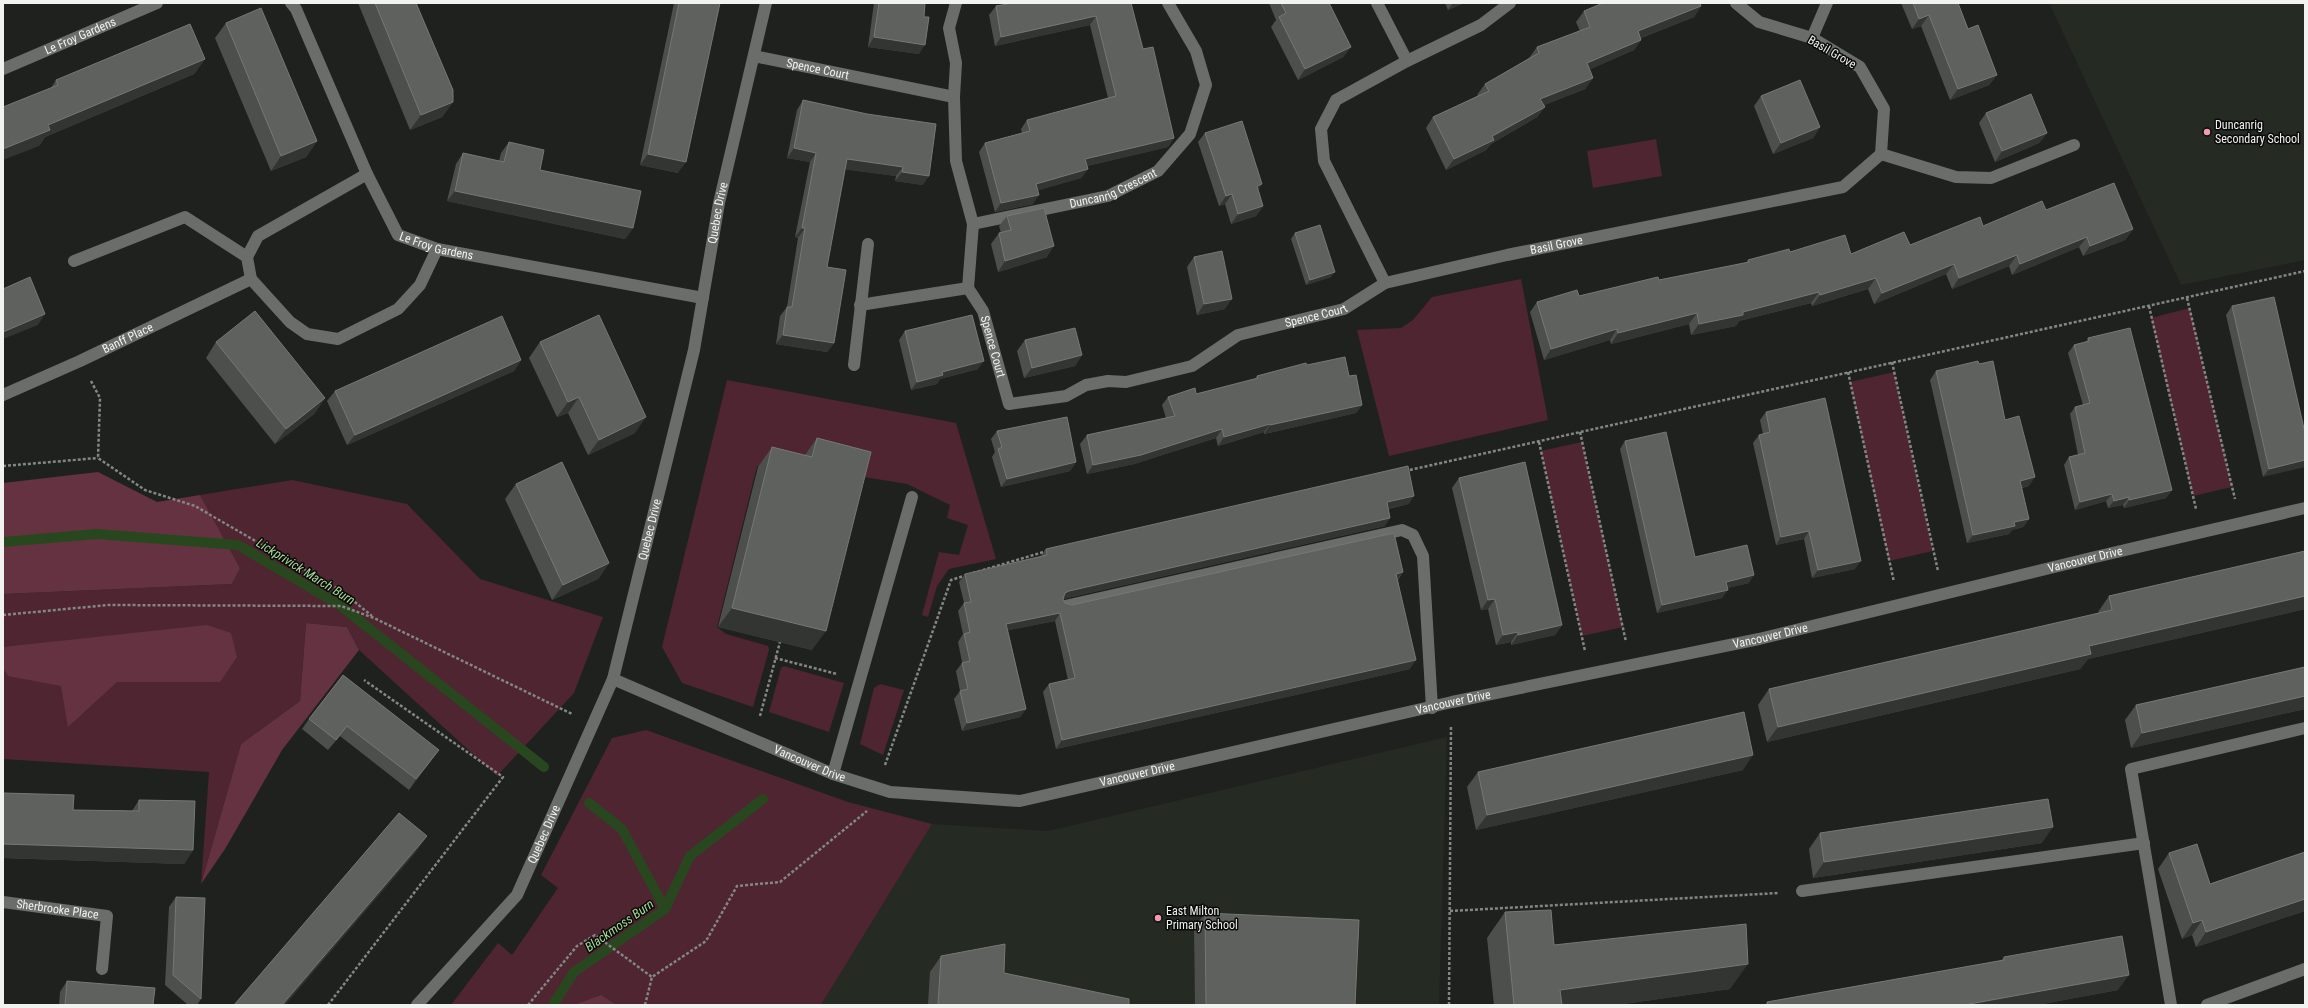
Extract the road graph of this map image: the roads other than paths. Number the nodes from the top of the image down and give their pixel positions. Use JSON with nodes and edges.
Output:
{"nodes":[{"id":1,"x":157,"y":3,"type":"edge"},
{"id":2,"x":291,"y":3,"type":"edge"},
{"id":3,"x":766,"y":3,"type":"edge"},
{"id":4,"x":956,"y":3,"type":"edge"},
{"id":5,"x":1168,"y":3,"type":"edge"},
{"id":6,"x":1377,"y":3,"type":"edge"},
{"id":7,"x":1510,"y":3,"type":"edge"},
{"id":8,"x":1736,"y":3,"type":"edge"},
{"id":9,"x":1827,"y":3,"type":"edge"},
{"id":10,"x":1812,"y":38,"type":"junction"},
{"id":11,"x":754,"y":56,"type":"junction"},
{"id":12,"x":1407,"y":62,"type":"junction"},
{"id":13,"x":3,"y":70,"type":"edge"},
{"id":14,"x":954,"y":97,"type":"junction"},
{"id":15,"x":2074,"y":146,"type":"dead end"},
{"id":16,"x":1881,"y":154,"type":"junction"},
{"id":17,"x":367,"y":174,"type":"junction"},
{"id":18,"x":973,"y":224,"type":"junction"},
{"id":19,"x":868,"y":244,"type":"dead end"},
{"id":20,"x":437,"y":249,"type":"junction"},
{"id":21,"x":247,"y":257,"type":"junction"},
{"id":22,"x":74,"y":261,"type":"dead end"},
{"id":23,"x":251,"y":279,"type":"junction"},
{"id":24,"x":1385,"y":283,"type":"junction"},
{"id":25,"x":968,"y":288,"type":"junction"},
{"id":26,"x":703,"y":298,"type":"junction"},
{"id":27,"x":860,"y":304,"type":"junction"},
{"id":28,"x":854,"y":365,"type":"dead end"},
{"id":29,"x":6,"y":394,"type":"edge"},
{"id":30,"x":912,"y":497,"type":"dead end"},
{"id":31,"x":2305,"y":508,"type":"edge"},
{"id":32,"x":1065,"y":606,"type":"edge"},
{"id":33,"x":613,"y":679,"type":"junction"},
{"id":34,"x":1432,"y":708,"type":"junction"},
{"id":35,"x":2305,"y":728,"type":"edge"},
{"id":36,"x":833,"y":774,"type":"junction"},
{"id":37,"x":2144,"y":843,"type":"junction"},
{"id":38,"x":1802,"y":892,"type":"road end"},
{"id":39,"x":3,"y":902,"type":"edge"},
{"id":40,"x":102,"y":969,"type":"dead end"},
{"id":41,"x":2305,"y":969,"type":"edge"},
{"id":42,"x":417,"y":1005,"type":"edge"},
{"id":43,"x":2172,"y":1005,"type":"edge"},
{"id":44,"x":2206,"y":1005,"type":"edge"}],
"edges":[{"from":1,"to":13,"type":"street","name":"Le Froy Gardens"},
{"from":2,"to":17,"type":"street","name":"Le Froy Gardens"},
{"from":3,"to":11,"type":"street","name":"Quebec Drive"},
{"from":4,"to":14,"type":"street"},
{"from":5,"to":18,"type":"street","name":"Duncanrig Crescent"},
{"from":6,"to":12,"type":"street"},
{"from":7,"to":12,"type":"street"},
{"from":8,"to":10,"type":"street","name":"Basil Grove"},
{"from":9,"to":10,"type":"street"},
{"from":10,"to":16,"type":"street","name":"Basil Grove"},
{"from":11,"to":14,"type":"street","name":"Spence Court"},
{"from":11,"to":26,"type":"street","name":"Quebec Drive"},
{"from":12,"to":24,"type":"street"},
{"from":14,"to":18,"type":"street"},
{"from":15,"to":16,"type":"street"},
{"from":16,"to":24,"type":"street","name":"Basil Grove"},
{"from":17,"to":20,"type":"street","name":"Le Froy Gardens"},
{"from":17,"to":21,"type":"street"},
{"from":18,"to":25,"type":"street"},
{"from":19,"to":27,"type":"street"},
{"from":20,"to":23,"type":"street"},
{"from":20,"to":26,"type":"street","name":"Le Froy Gardens"},
{"from":21,"to":22,"type":"street"},
{"from":21,"to":23,"type":"street"},
{"from":23,"to":29,"type":"street","name":"Banff Place"},
{"from":24,"to":25,"type":"street","name":"Spence Court"},
{"from":25,"to":27,"type":"street"},
{"from":26,"to":33,"type":"street","name":"Quebec Drive"},
{"from":27,"to":28,"type":"street"},
{"from":30,"to":36,"type":"street"},
{"from":31,"to":34,"type":"street","name":"Vancouver Drive"},
{"from":32,"to":34,"type":"street"},
{"from":33,"to":36,"type":"street","name":"Vancouver Drive"},
{"from":33,"to":42,"type":"street","name":"Quebec Drive"},
{"from":34,"to":36,"type":"street","name":"Vancouver Drive"},
{"from":35,"to":37,"type":"street"},
{"from":37,"to":38,"type":"street"},
{"from":37,"to":43,"type":"street"},
{"from":39,"to":40,"type":"street","name":"Sherbrooke Place"},
{"from":41,"to":44,"type":"street"}]}
